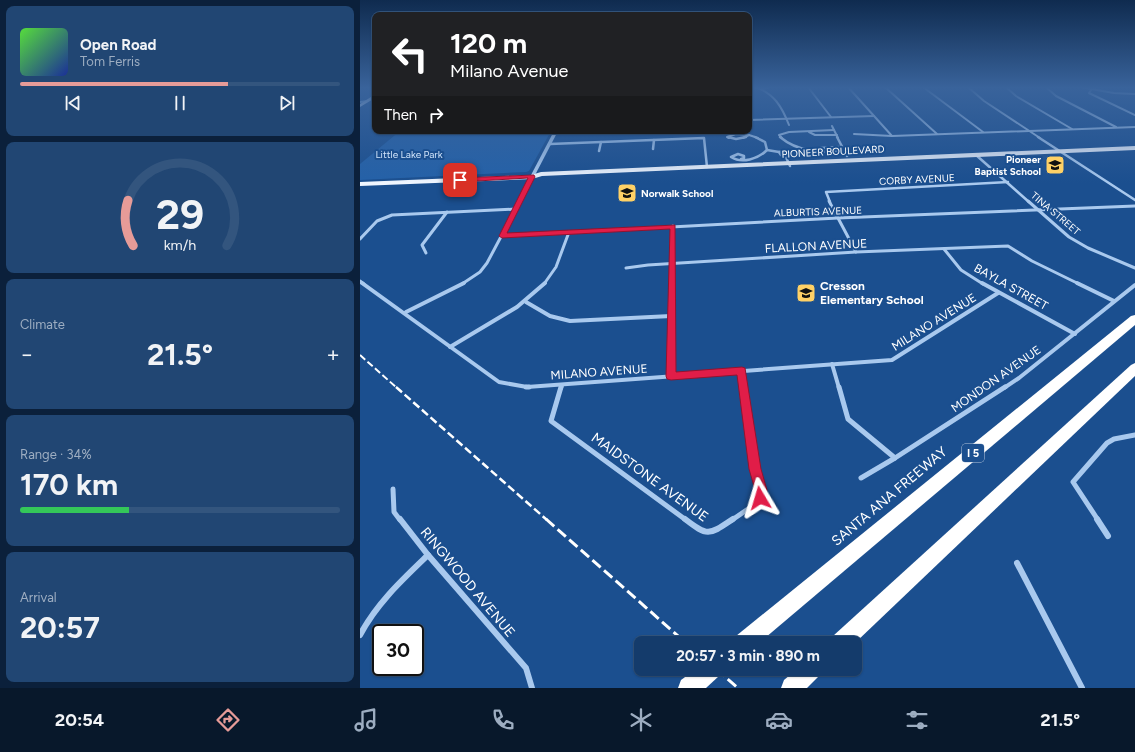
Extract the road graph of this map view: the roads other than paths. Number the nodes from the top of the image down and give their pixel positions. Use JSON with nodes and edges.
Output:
{"nodes":[{"id":1,"x":783,"y":119,"type":"edge"},
{"id":2,"x":787,"y":119,"type":"edge"},
{"id":3,"x":877,"y":119,"type":"edge"},
{"id":4,"x":920,"y":119,"type":"edge"},
{"id":5,"x":966,"y":119,"type":"edge"},
{"id":6,"x":1011,"y":119,"type":"edge"},
{"id":7,"x":1056,"y":119,"type":"edge"},
{"id":8,"x":1101,"y":119,"type":"edge"},
{"id":9,"x":752,"y":120,"type":"edge"},
{"id":10,"x":789,"y":125,"type":"dead end"},
{"id":11,"x":832,"y":126,"type":"dead end"},
{"id":12,"x":1135,"y":126,"type":"edge"},
{"id":13,"x":1116,"y":127,"type":"junction"},
{"id":14,"x":1073,"y":129,"type":"junction"},
{"id":15,"x":834,"y":130,"type":"junction"},
{"id":16,"x":1029,"y":131,"type":"junction"},
{"id":17,"x":809,"y":132,"type":"junction"},
{"id":18,"x":983,"y":132,"type":"junction"},
{"id":19,"x":555,"y":134,"type":"edge"},
{"id":20,"x":854,"y":134,"type":"dead end"},
{"id":21,"x":936,"y":134,"type":"junction"},
{"id":22,"x":750,"y":135,"type":"junction"},
{"id":23,"x":837,"y":135,"type":"junction"},
{"id":24,"x":892,"y":136,"type":"junction"},
{"id":25,"x":654,"y":140,"type":"junction"},
{"id":26,"x":601,"y":142,"type":"junction"},
{"id":27,"x":550,"y":144,"type":"junction"},
{"id":28,"x":841,"y":147,"type":"junction"},
{"id":29,"x":1135,"y":148,"type":"edge"},
{"id":30,"x":799,"y":149,"type":"junction"},
{"id":31,"x":653,"y":150,"type":"dead end"},
{"id":32,"x":767,"y":150,"type":"junction"},
{"id":33,"x":598,"y":151,"type":"dead end"},
{"id":34,"x":844,"y":151,"type":"junction"},
{"id":35,"x":1135,"y":151,"type":"edge"},
{"id":36,"x":779,"y":152,"type":"junction"},
{"id":37,"x":789,"y":152,"type":"junction"},
{"id":38,"x":820,"y":152,"type":"junction"},
{"id":39,"x":1062,"y":153,"type":"junction"},
{"id":40,"x":785,"y":155,"type":"junction"},
{"id":41,"x":847,"y":156,"type":"dead end"},
{"id":42,"x":978,"y":156,"type":"junction"},
{"id":43,"x":741,"y":159,"type":"junction"},
{"id":44,"x":789,"y":165,"type":"junction"},
{"id":45,"x":708,"y":167,"type":"junction"},
{"id":46,"x":532,"y":177,"type":"junction"},
{"id":47,"x":1008,"y":182,"type":"junction"},
{"id":48,"x":360,"y":184,"type":"edge"},
{"id":49,"x":1135,"y":200,"type":"edge"},
{"id":50,"x":1135,"y":206,"type":"edge"},
{"id":51,"x":516,"y":209,"type":"junction"},
{"id":52,"x":1039,"y":210,"type":"junction"},
{"id":53,"x":446,"y":212,"type":"junction"},
{"id":54,"x":838,"y":218,"type":"junction"},
{"id":55,"x":673,"y":226,"type":"junction"},
{"id":56,"x":569,"y":232,"type":"junction"},
{"id":57,"x":502,"y":236,"type":"junction"},
{"id":58,"x":360,"y":239,"type":"edge"},
{"id":59,"x":944,"y":250,"type":"junction"},
{"id":60,"x":856,"y":252,"type":"junction"},
{"id":61,"x":426,"y":253,"type":"dead end"},
{"id":62,"x":672,"y":264,"type":"junction"},
{"id":63,"x":626,"y":268,"type":"dead end"},
{"id":64,"x":1135,"y":268,"type":"edge"},
{"id":65,"x":360,"y":281,"type":"edge"},
{"id":66,"x":1135,"y":285,"type":"edge"},
{"id":67,"x":998,"y":293,"type":"junction"},
{"id":68,"x":526,"y":302,"type":"junction"},
{"id":69,"x":1114,"y":302,"type":"junction"},
{"id":70,"x":406,"y":312,"type":"junction"},
{"id":71,"x":671,"y":316,"type":"junction"},
{"id":72,"x":1135,"y":319,"type":"edge"},
{"id":73,"x":1075,"y":334,"type":"junction"},
{"id":74,"x":450,"y":347,"type":"junction"},
{"id":75,"x":832,"y":364,"type":"junction"},
{"id":76,"x":1135,"y":368,"type":"edge"},
{"id":77,"x":742,"y":371,"type":"junction"},
{"id":78,"x":671,"y":376,"type":"junction"},
{"id":79,"x":562,"y":385,"type":"junction"},
{"id":80,"x":1135,"y":435,"type":"edge"},
{"id":81,"x":895,"y":458,"type":"junction"},
{"id":82,"x":861,"y":478,"type":"dead end"},
{"id":83,"x":393,"y":489,"type":"dead end"},
{"id":84,"x":1108,"y":536,"type":"dead end"},
{"id":85,"x":428,"y":555,"type":"junction"},
{"id":86,"x":1017,"y":563,"type":"dead end"},
{"id":87,"x":360,"y":635,"type":"edge"},
{"id":88,"x":751,"y":636,"type":"edge"},
{"id":89,"x":848,"y":636,"type":"edge"},
{"id":90,"x":703,"y":676,"type":"edge"},
{"id":91,"x":805,"y":676,"type":"edge"},
{"id":92,"x":691,"y":686,"type":"edge"},
{"id":93,"x":532,"y":688,"type":"edge"},
{"id":94,"x":792,"y":688,"type":"edge"},
{"id":95,"x":1082,"y":688,"type":"edge"}],
"edges":[{"from":1,"to":9,"type":"street"},
{"from":2,"to":10,"type":"street"},
{"from":3,"to":24,"type":"street"},
{"from":4,"to":21,"type":"street"},
{"from":5,"to":18,"type":"street"},
{"from":6,"to":16,"type":"street"},
{"from":7,"to":14,"type":"street"},
{"from":8,"to":13,"type":"street"},
{"from":11,"to":15,"type":"street"},
{"from":12,"to":13,"type":"street"},
{"from":13,"to":14,"type":"street"},
{"from":14,"to":16,"type":"street"},
{"from":15,"to":17,"type":"street"},
{"from":15,"to":23,"type":"street"},
{"from":16,"to":18,"type":"street"},
{"from":16,"to":39,"type":"street"},
{"from":17,"to":23,"type":"street"},
{"from":17,"to":30,"type":"street"},
{"from":18,"to":21,"type":"street"},
{"from":19,"to":27,"type":"street"},
{"from":20,"to":24,"type":"street"},
{"from":21,"to":24,"type":"street"},
{"from":22,"to":22,"type":"street"},
{"from":22,"to":32,"type":"street"},
{"from":23,"to":28,"type":"street"},
{"from":25,"to":26,"type":"street"},
{"from":25,"to":31,"type":"street"},
{"from":25,"to":45,"type":"street"},
{"from":26,"to":27,"type":"street"},
{"from":26,"to":33,"type":"street"},
{"from":27,"to":46,"type":"street"},
{"from":28,"to":34,"type":"street"},
{"from":28,"to":38,"type":"street"},
{"from":29,"to":39,"type":"main road","name":"PIONEER BOULEVARD"},
{"from":30,"to":37,"type":"street"},
{"from":30,"to":38,"type":"street"},
{"from":32,"to":36,"type":"street"},
{"from":32,"to":43,"type":"street"},
{"from":34,"to":38,"type":"street"},
{"from":34,"to":41,"type":"street"},
{"from":35,"to":39,"type":"main road","name":"PIONEER BOULEVARD"},
{"from":36,"to":37,"type":"street"},
{"from":36,"to":40,"type":"street"},
{"from":37,"to":40,"type":"street"},
{"from":39,"to":42,"type":"main road","name":"PIONEER BOULEVARD"},
{"from":39,"to":49,"type":"street"},
{"from":40,"to":44,"type":"street"},
{"from":42,"to":44,"type":"main road","name":"PIONEER BOULEVARD"},
{"from":42,"to":47,"type":"street","name":"TINA STREET"},
{"from":43,"to":43,"type":"street"},
{"from":44,"to":45,"type":"main road","name":"PIONEER BOULEVARD"},
{"from":44,"to":46,"type":"main road","name":"PIONEER BOULEVARD"},
{"from":45,"to":46,"type":"main road","name":"PIONEER BOULEVARD"},
{"from":46,"to":48,"type":"main road","name":"PIONEER BOULEVARD"},
{"from":46,"to":51,"type":"street"},
{"from":47,"to":52,"type":"street","name":"TINA STREET"},
{"from":47,"to":54,"type":"street","name":"CORBY AVENUE"},
{"from":50,"to":52,"type":"street","name":"ALBURTIS AVENUE"},
{"from":51,"to":53,"type":"street"},
{"from":51,"to":57,"type":"street"},
{"from":52,"to":54,"type":"street","name":"ALBURTIS AVENUE"},
{"from":52,"to":64,"type":"street","name":"TINA STREET"},
{"from":53,"to":58,"type":"street"},
{"from":53,"to":61,"type":"street"},
{"from":54,"to":55,"type":"street","name":"ALBURTIS AVENUE"},
{"from":54,"to":60,"type":"street"},
{"from":55,"to":56,"type":"street","name":"ALBURTIS AVENUE"},
{"from":55,"to":62,"type":"street"},
{"from":56,"to":57,"type":"street","name":"ALBURTIS AVENUE"},
{"from":56,"to":68,"type":"street"},
{"from":57,"to":70,"type":"street"},
{"from":59,"to":60,"type":"street","name":"FLALLON AVENUE"},
{"from":59,"to":67,"type":"street","name":"BAYLA STREET"},
{"from":59,"to":69,"type":"street","name":"FLALLON AVENUE"},
{"from":60,"to":62,"type":"street","name":"FLALLON AVENUE"},
{"from":62,"to":63,"type":"street","name":"FLALLON AVENUE"},
{"from":62,"to":71,"type":"street"},
{"from":65,"to":70,"type":"street","name":"MILANO AVENUE"},
{"from":66,"to":69,"type":"street","name":"MONDON AVENUE"},
{"from":67,"to":73,"type":"street","name":"BAYLA STREET"},
{"from":67,"to":75,"type":"street","name":"MILANO AVENUE"},
{"from":68,"to":71,"type":"street"},
{"from":68,"to":74,"type":"street"},
{"from":69,"to":73,"type":"street","name":"MONDON AVENUE"},
{"from":70,"to":74,"type":"street","name":"MILANO AVENUE"},
{"from":71,"to":78,"type":"street"},
{"from":72,"to":88,"type":"highway","name":"SANTA ANA FREEWAY","number":"I 5"},
{"from":73,"to":81,"type":"street","name":"MONDON AVENUE"},
{"from":74,"to":79,"type":"street","name":"MILANO AVENUE"},
{"from":75,"to":77,"type":"street","name":"MILANO AVENUE"},
{"from":75,"to":81,"type":"street"},
{"from":76,"to":89,"type":"highway"},
{"from":77,"to":78,"type":"street","name":"MILANO AVENUE"},
{"from":77,"to":79,"type":"street","name":"MAIDSTONE AVENUE"},
{"from":78,"to":79,"type":"street","name":"MILANO AVENUE"},
{"from":80,"to":84,"type":"street"},
{"from":81,"to":82,"type":"street","name":"MONDON AVENUE"},
{"from":83,"to":85,"type":"street","name":"RINGWOOD AVENUE"},
{"from":85,"to":87,"type":"street"},
{"from":85,"to":93,"type":"street","name":"RINGWOOD AVENUE"},
{"from":86,"to":95,"type":"street"},
{"from":90,"to":92,"type":"highway"},
{"from":91,"to":94,"type":"highway"}]}
